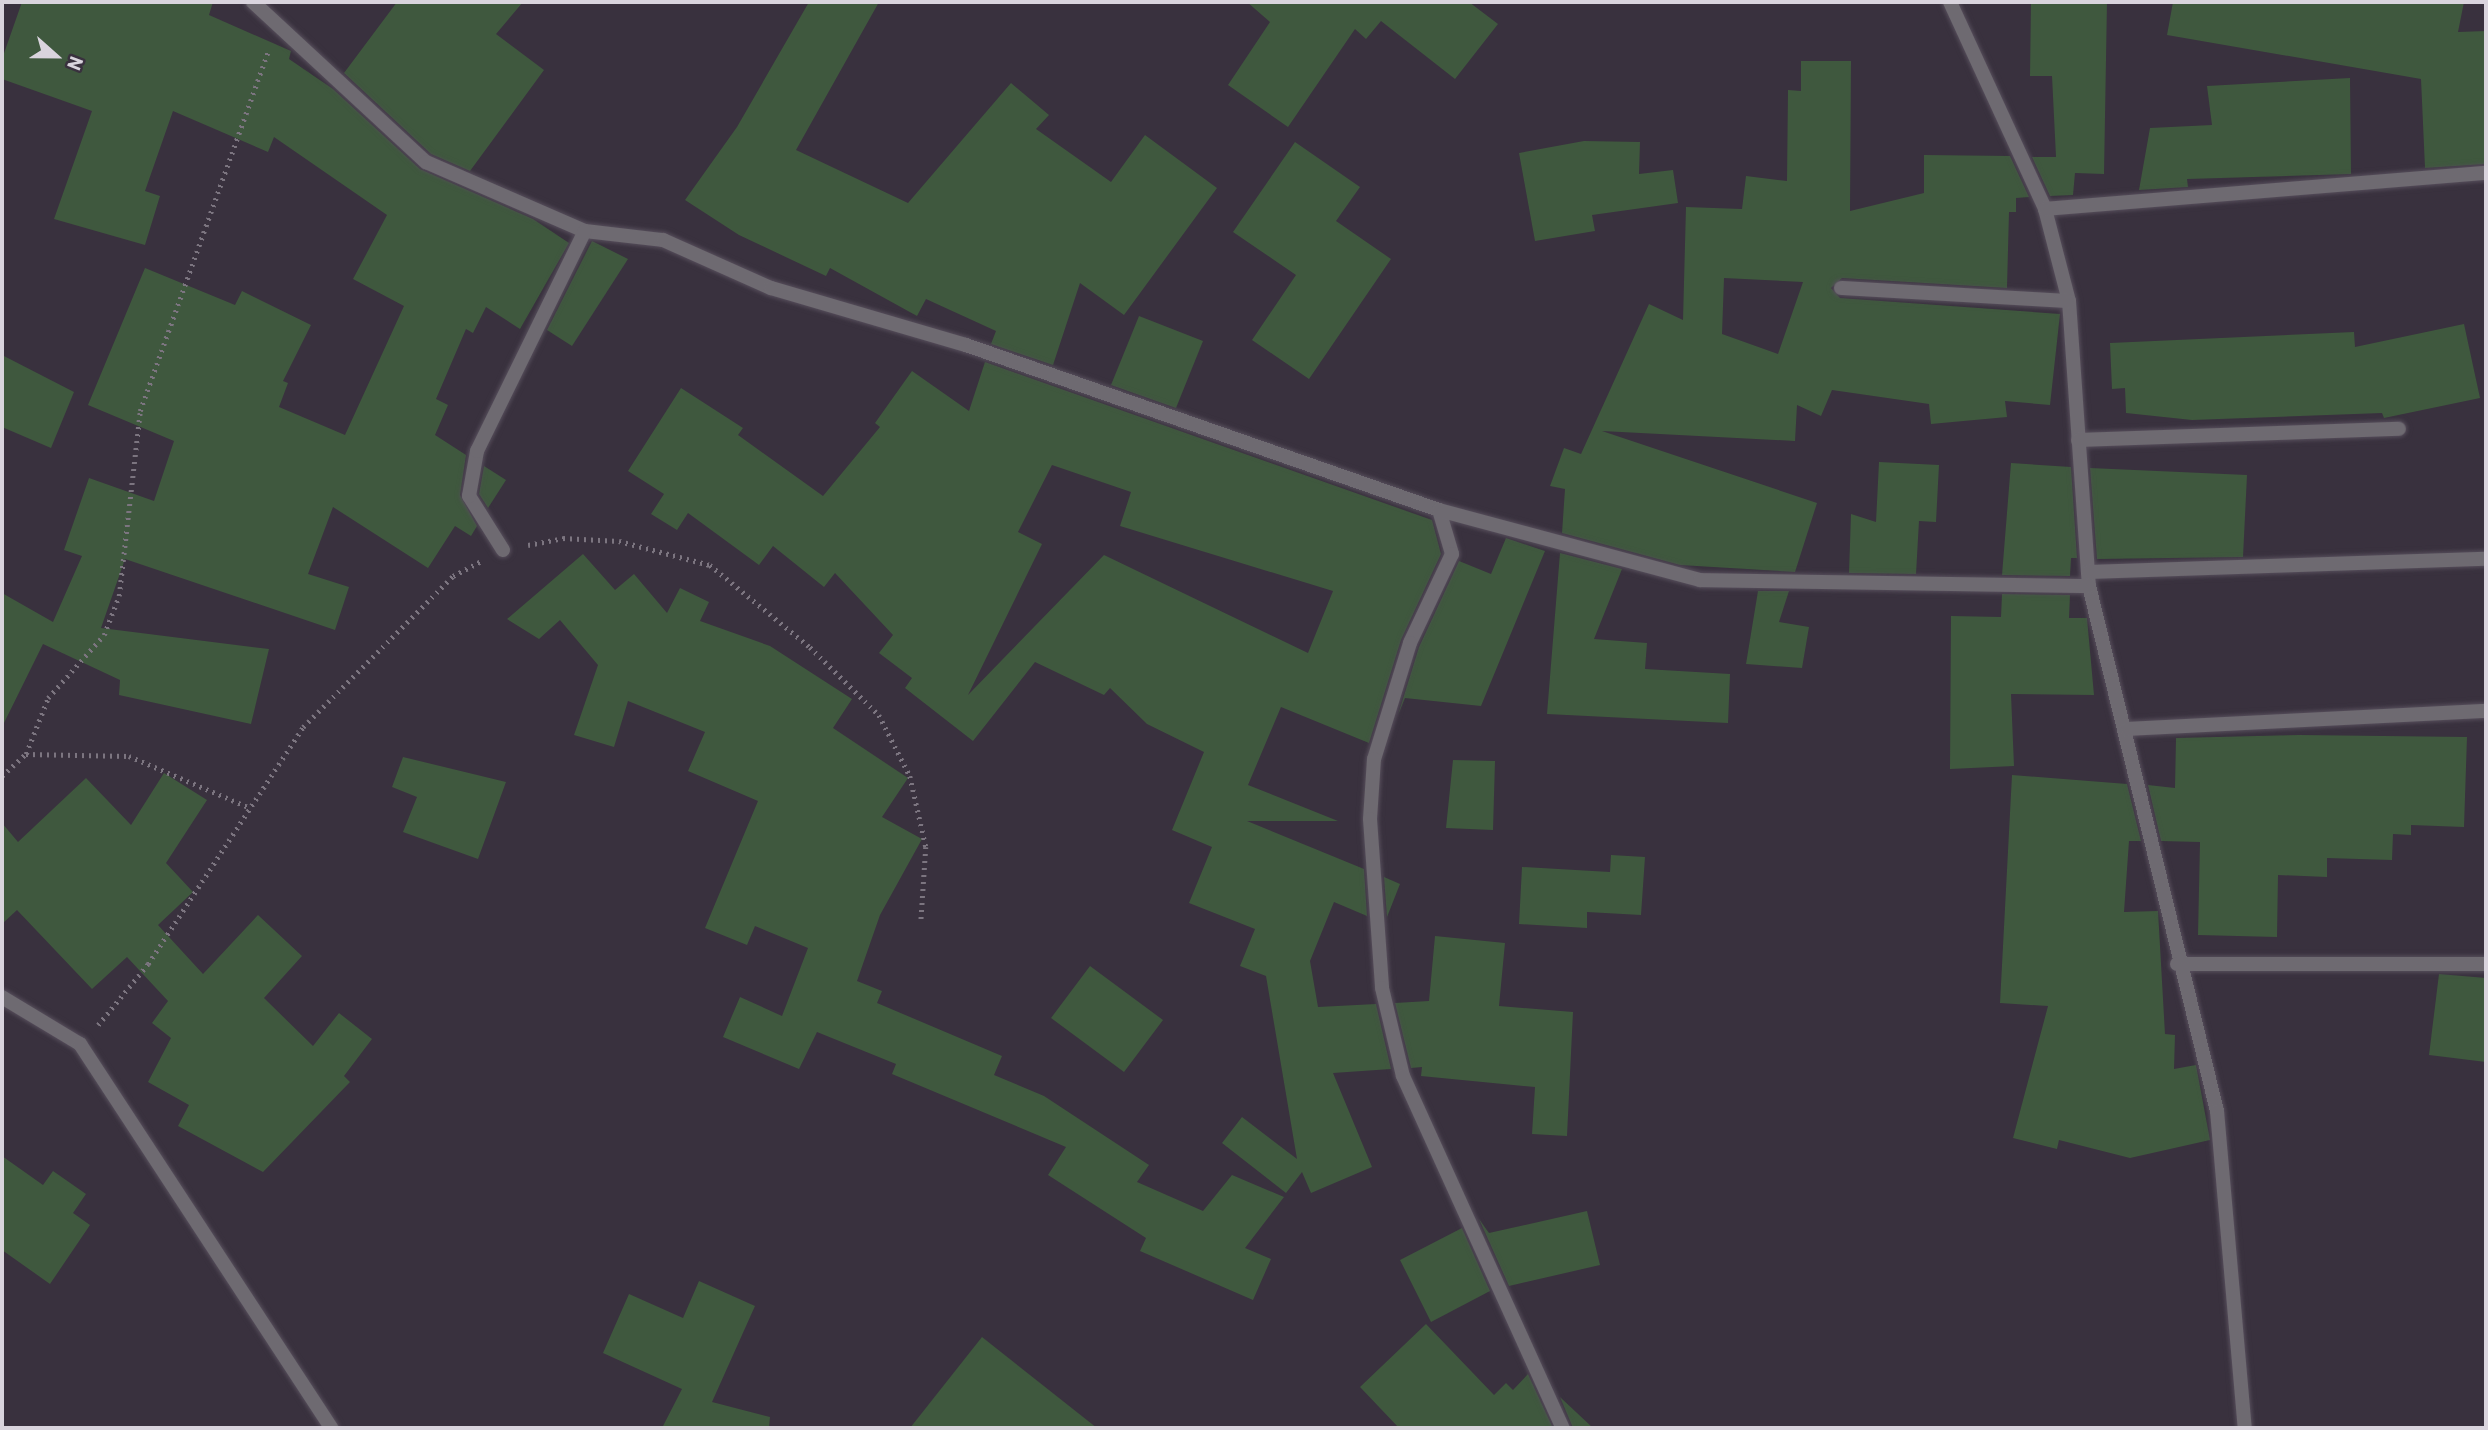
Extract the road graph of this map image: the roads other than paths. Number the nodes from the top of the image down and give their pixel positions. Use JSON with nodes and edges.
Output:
{"nodes":[{"id":1,"x":253,"y":2,"type":"edge"},
{"id":2,"x":1950,"y":2,"type":"edge"},
{"id":3,"x":2486,"y":173,"type":"edge"},
{"id":4,"x":2045,"y":209,"type":"junction"},
{"id":5,"x":585,"y":231,"type":"junction"},
{"id":6,"x":1840,"y":288,"type":"dead end"},
{"id":7,"x":2069,"y":301,"type":"junction"},
{"id":8,"x":2399,"y":429,"type":"dead end"},
{"id":9,"x":2078,"y":440,"type":"junction"},
{"id":10,"x":1439,"y":510,"type":"junction"},
{"id":11,"x":503,"y":550,"type":"road end"},
{"id":12,"x":2486,"y":559,"type":"edge"},
{"id":13,"x":2088,"y":579,"type":"junction"},
{"id":14,"x":2486,"y":711,"type":"edge"},
{"id":15,"x":2128,"y":729,"type":"junction"},
{"id":16,"x":2178,"y":964,"type":"junction"},
{"id":17,"x":2486,"y":964,"type":"edge"},
{"id":18,"x":2,"y":997,"type":"edge"},
{"id":19,"x":331,"y":1428,"type":"edge"},
{"id":20,"x":1563,"y":1428,"type":"edge"},
{"id":21,"x":2245,"y":1428,"type":"edge"}],
"edges":[{"from":1,"to":5,"type":"street"},
{"from":2,"to":4,"type":"street"},
{"from":3,"to":4,"type":"street"},
{"from":4,"to":7,"type":"street"},
{"from":5,"to":10,"type":"street"},
{"from":5,"to":11,"type":"street"},
{"from":6,"to":7,"type":"street"},
{"from":7,"to":9,"type":"street"},
{"from":8,"to":9,"type":"street"},
{"from":9,"to":13,"type":"street"},
{"from":10,"to":13,"type":"street"},
{"from":10,"to":20,"type":"street"},
{"from":12,"to":13,"type":"street"},
{"from":13,"to":15,"type":"street"},
{"from":14,"to":15,"type":"street"},
{"from":15,"to":16,"type":"street"},
{"from":16,"to":17,"type":"street"},
{"from":16,"to":21,"type":"street"},
{"from":18,"to":19,"type":"street"}]}
